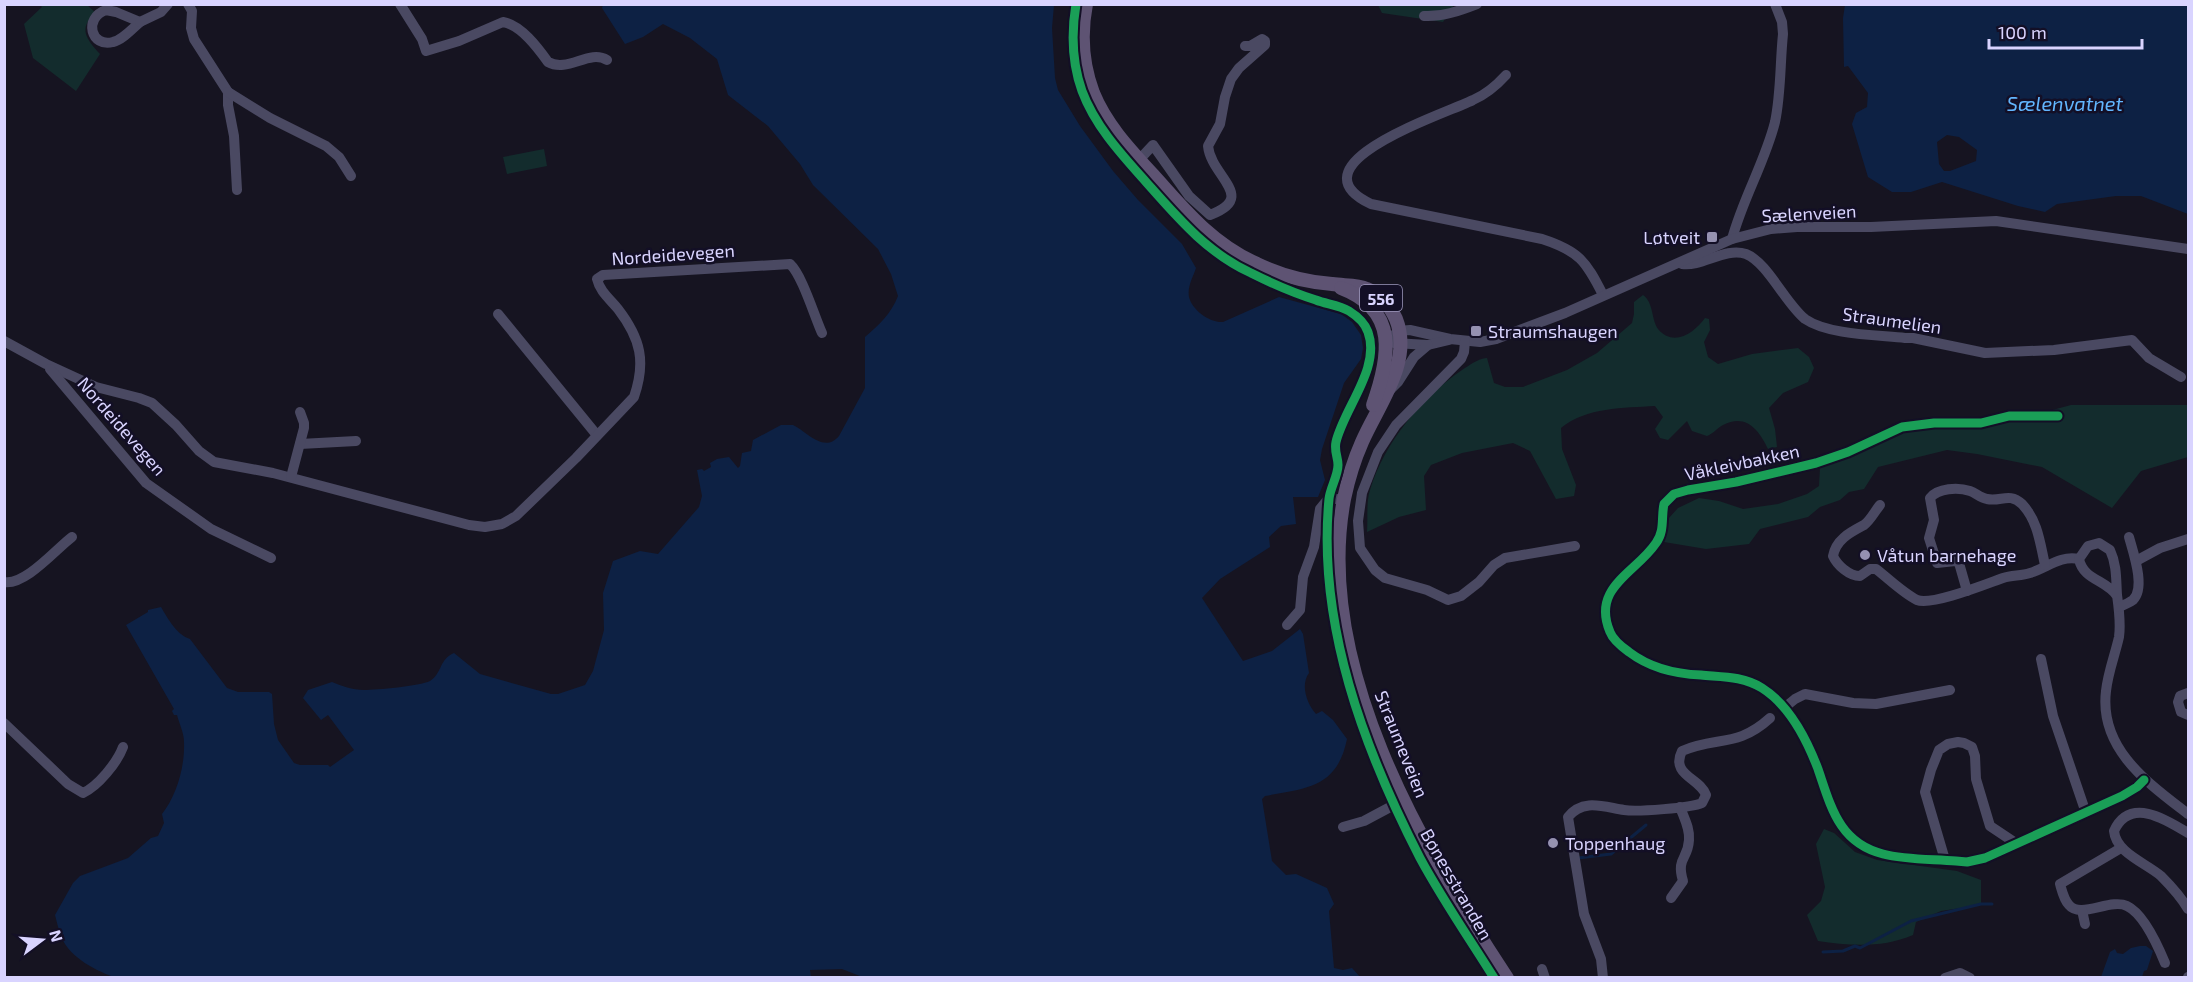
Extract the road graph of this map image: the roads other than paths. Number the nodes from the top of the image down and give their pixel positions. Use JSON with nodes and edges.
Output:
{"nodes":[{"id":1,"x":168,"y":4,"type":"edge"},
{"id":2,"x":188,"y":4,"type":"edge"},
{"id":3,"x":399,"y":4,"type":"edge"},
{"id":4,"x":1086,"y":4,"type":"edge"},
{"id":5,"x":1477,"y":4,"type":"edge"},
{"id":6,"x":1775,"y":4,"type":"edge"},
{"id":7,"x":1424,"y":16,"type":"dead end"},
{"id":8,"x":140,"y":22,"type":"dead end"},
{"id":9,"x":1245,"y":46,"type":"dead end"},
{"id":10,"x":607,"y":60,"type":"dead end"},
{"id":11,"x":1506,"y":75,"type":"dead end"},
{"id":12,"x":228,"y":92,"type":"junction"},
{"id":13,"x":1139,"y":160,"type":"junction"},
{"id":14,"x":351,"y":176,"type":"dead end"},
{"id":15,"x":237,"y":190,"type":"dead end"},
{"id":16,"x":1732,"y":238,"type":"junction"},
{"id":17,"x":2188,"y":249,"type":"edge"},
{"id":18,"x":1679,"y":262,"type":"junction"},
{"id":19,"x":1332,"y":285,"type":"junction"},
{"id":20,"x":1604,"y":295,"type":"junction"},
{"id":21,"x":498,"y":314,"type":"dead end"},
{"id":22,"x":1399,"y":331,"type":"junction"},
{"id":23,"x":822,"y":333,"type":"dead end"},
{"id":24,"x":1450,"y":339,"type":"junction"},
{"id":25,"x":2147,"y":339,"type":"dead end"},
{"id":26,"x":1465,"y":340,"type":"junction"},
{"id":27,"x":2132,"y":340,"type":"junction"},
{"id":28,"x":4,"y":341,"type":"edge"},
{"id":29,"x":1393,"y":343,"type":"junction"},
{"id":30,"x":1428,"y":345,"type":"junction"},
{"id":31,"x":46,"y":364,"type":"junction"},
{"id":32,"x":2181,"y":377,"type":"dead end"},
{"id":33,"x":1386,"y":395,"type":"junction"},
{"id":34,"x":300,"y":412,"type":"dead end"},
{"id":35,"x":2058,"y":416,"type":"dead end"},
{"id":36,"x":596,"y":434,"type":"junction"},
{"id":37,"x":1363,"y":438,"type":"junction"},
{"id":38,"x":356,"y":441,"type":"dead end"},
{"id":39,"x":300,"y":444,"type":"junction"},
{"id":40,"x":291,"y":477,"type":"junction"},
{"id":41,"x":1344,"y":500,"type":"junction"},
{"id":42,"x":1880,"y":505,"type":"dead end"},
{"id":43,"x":72,"y":537,"type":"dead end"},
{"id":44,"x":2129,"y":537,"type":"dead end"},
{"id":45,"x":2188,"y":539,"type":"edge"},
{"id":46,"x":1575,"y":546,"type":"dead end"},
{"id":47,"x":271,"y":558,"type":"dead end"},
{"id":48,"x":2079,"y":559,"type":"junction"},
{"id":49,"x":2136,"y":561,"type":"junction"},
{"id":50,"x":2045,"y":565,"type":"junction"},
{"id":51,"x":4,"y":582,"type":"edge"},
{"id":52,"x":1967,"y":591,"type":"junction"},
{"id":53,"x":2118,"y":602,"type":"junction"},
{"id":54,"x":1287,"y":625,"type":"dead end"},
{"id":55,"x":2041,"y":659,"type":"dead end"},
{"id":56,"x":1950,"y":690,"type":"dead end"},
{"id":57,"x":2188,"y":693,"type":"edge"},
{"id":58,"x":1784,"y":708,"type":"junction"},
{"id":59,"x":2188,"y":715,"type":"edge"},
{"id":60,"x":1770,"y":718,"type":"dead end"},
{"id":61,"x":4,"y":723,"type":"edge"},
{"id":62,"x":123,"y":747,"type":"dead end"},
{"id":63,"x":2144,"y":780,"type":"junction"},
{"id":64,"x":1680,"y":807,"type":"junction"},
{"id":65,"x":2086,"y":813,"type":"junction"},
{"id":66,"x":2188,"y":814,"type":"edge"},
{"id":67,"x":1343,"y":826,"type":"dead end"},
{"id":68,"x":2188,"y":833,"type":"edge"},
{"id":69,"x":2017,"y":844,"type":"junction"},
{"id":70,"x":2121,"y":848,"type":"junction"},
{"id":71,"x":1945,"y":860,"type":"junction"},
{"id":72,"x":1671,"y":898,"type":"dead end"},
{"id":73,"x":2188,"y":909,"type":"edge"},
{"id":74,"x":2082,"y":910,"type":"junction"},
{"id":75,"x":2085,"y":924,"type":"dead end"},
{"id":76,"x":2164,"y":963,"type":"dead end"},
{"id":77,"x":1494,"y":978,"type":"edge"},
{"id":78,"x":1507,"y":978,"type":"edge"},
{"id":79,"x":1603,"y":978,"type":"edge"},
{"id":80,"x":1945,"y":978,"type":"edge"},
{"id":81,"x":1970,"y":978,"type":"edge"}],
"edges":[{"from":1,"to":8,"type":"street"},
{"from":2,"to":12,"type":"street"},
{"from":3,"to":10,"type":"street"},
{"from":4,"to":13,"type":"main road","name":"Straumeveien","number":"556"},
{"from":5,"to":7,"type":"street"},
{"from":6,"to":16,"type":"street"},
{"from":9,"to":13,"type":"street"},
{"from":11,"to":20,"type":"street"},
{"from":12,"to":14,"type":"street"},
{"from":12,"to":15,"type":"street"},
{"from":13,"to":19,"type":"main road","name":"Straumeveien","number":"556"},
{"from":16,"to":17,"type":"street","name":"Sælenveien"},
{"from":16,"to":18,"type":"street","name":"Sælenveien"},
{"from":18,"to":20,"type":"street","name":"Sælenveien"},
{"from":18,"to":27,"type":"street","name":"Straumelien"},
{"from":19,"to":22,"type":"main road","name":"Straumeveien","number":"556"},
{"from":19,"to":29,"type":"main road","name":"Straumeveien","number":"556"},
{"from":20,"to":26,"type":"street","name":"Sælenveien"},
{"from":21,"to":36,"type":"street"},
{"from":22,"to":24,"type":"street","name":"Sælenveien"},
{"from":22,"to":29,"type":"main road","name":"Straumeveien","number":"556"},
{"from":23,"to":36,"type":"street","name":"Nordeidevegen"},
{"from":24,"to":26,"type":"street","name":"Sælenveien"},
{"from":24,"to":30,"type":"street","name":"Sælenveien"},
{"from":25,"to":27,"type":"street","name":"Straumelien"},
{"from":26,"to":46,"type":"street"},
{"from":27,"to":32,"type":"street"},
{"from":28,"to":31,"type":"street","name":"Nordeidevegen"},
{"from":29,"to":30,"type":"street","name":"Sælenveien"},
{"from":29,"to":33,"type":"main road","name":"Straumeveien","number":"556"},
{"from":29,"to":37,"type":"main road","name":"Straumeveien","number":"556"},
{"from":30,"to":33,"type":"street","name":"Straumeveien"},
{"from":31,"to":40,"type":"street","name":"Nordeidevegen"},
{"from":31,"to":47,"type":"street","name":"Nordeidevegen"},
{"from":33,"to":37,"type":"main road","name":"Straumeveien","number":"556"},
{"from":34,"to":39,"type":"street"},
{"from":35,"to":58,"type":"street","name":"Våkleivbakken"},
{"from":36,"to":40,"type":"street","name":"Nordeidevegen"},
{"from":37,"to":41,"type":"main road","name":"Straumeveien","number":"556"},
{"from":38,"to":39,"type":"street"},
{"from":39,"to":40,"type":"street"},
{"from":41,"to":54,"type":"street"},
{"from":41,"to":78,"type":"main road","name":"Straumeveien","number":"556"},
{"from":42,"to":52,"type":"street"},
{"from":43,"to":51,"type":"street"},
{"from":44,"to":49,"type":"street"},
{"from":45,"to":49,"type":"street"},
{"from":48,"to":50,"type":"street"},
{"from":48,"to":53,"type":"street"},
{"from":48,"to":53,"type":"street"},
{"from":49,"to":53,"type":"street"},
{"from":50,"to":52,"type":"street"},
{"from":50,"to":52,"type":"street"},
{"from":53,"to":63,"type":"street"},
{"from":55,"to":65,"type":"street"},
{"from":56,"to":58,"type":"street"},
{"from":57,"to":59,"type":"street"},
{"from":58,"to":71,"type":"street","name":"Våkleivbakken"},
{"from":60,"to":64,"type":"street"},
{"from":61,"to":62,"type":"street"},
{"from":63,"to":65,"type":"street","name":"Våkleivbakken"},
{"from":63,"to":66,"type":"street"},
{"from":64,"to":72,"type":"street"},
{"from":64,"to":79,"type":"street"},
{"from":65,"to":69,"type":"street","name":"Våkleivbakken"},
{"from":67,"to":77,"type":"street","name":"Bønesstranden"},
{"from":68,"to":70,"type":"street"},
{"from":69,"to":71,"type":"street","name":"Våkleivbakken"},
{"from":69,"to":71,"type":"street"},
{"from":70,"to":73,"type":"street"},
{"from":70,"to":74,"type":"street"},
{"from":74,"to":75,"type":"street"},
{"from":74,"to":76,"type":"street"},
{"from":80,"to":81,"type":"street"}]}
